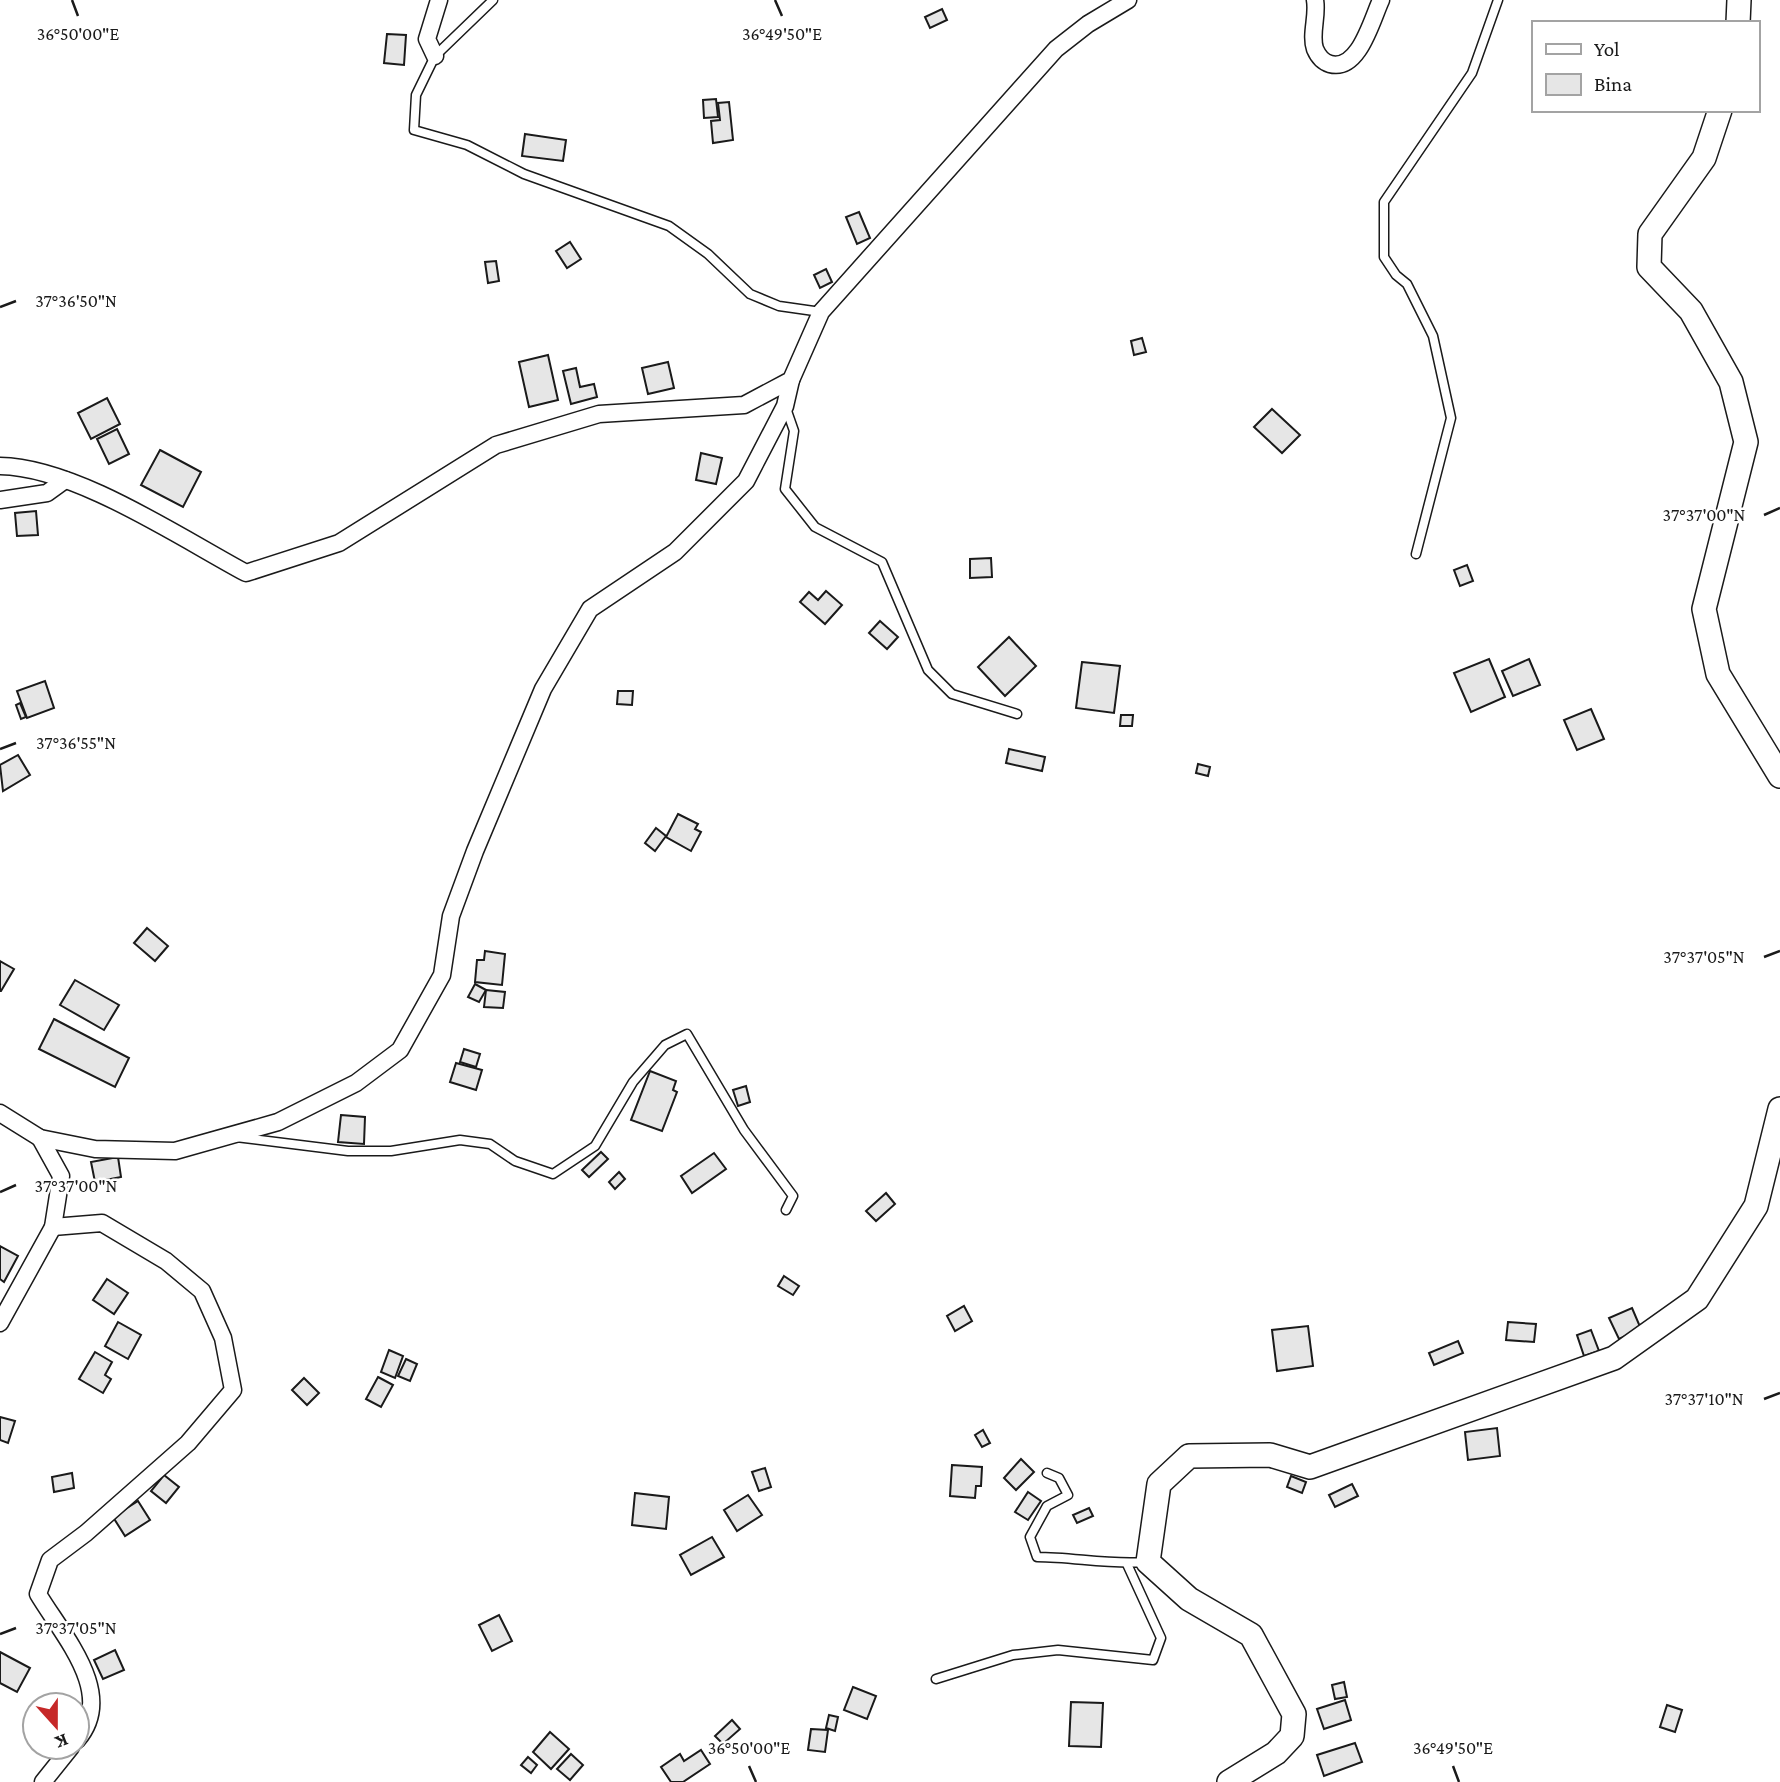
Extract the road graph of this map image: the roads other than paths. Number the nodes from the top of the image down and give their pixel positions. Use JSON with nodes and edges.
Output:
{"nodes":[{"id":1,"x":439,"y":0,"type":"edge"},
{"id":2,"x":493,"y":0,"type":"edge"},
{"id":3,"x":1128,"y":0,"type":"edge"},
{"id":4,"x":1315,"y":0,"type":"edge"},
{"id":5,"x":1381,"y":0,"type":"edge"},
{"id":6,"x":1498,"y":0,"type":"edge"},
{"id":7,"x":1739,"y":0,"type":"edge"},
{"id":8,"x":1738,"y":21,"type":"edge"},
{"id":9,"x":435,"y":56,"type":"junction"},
{"id":10,"x":1719,"y":112,"type":"edge"},
{"id":11,"x":821,"y":312,"type":"junction"},
{"id":12,"x":791,"y":380,"type":"junction"},
{"id":13,"x":785,"y":405,"type":"junction"},
{"id":14,"x":0,"y":466,"type":"edge"},
{"id":15,"x":65,"y":480,"type":"junction"},
{"id":16,"x":0,"y":500,"type":"edge"},
{"id":17,"x":1416,"y":554,"type":"dead end"},
{"id":18,"x":1017,"y":714,"type":"dead end"},
{"id":19,"x":1780,"y":776,"type":"edge"},
{"id":20,"x":1780,"y":1109,"type":"edge"},
{"id":21,"x":0,"y":1113,"type":"edge"},
{"id":22,"x":226,"y":1136,"type":"junction"},
{"id":23,"x":40,"y":1138,"type":"junction"},
{"id":24,"x":786,"y":1210,"type":"dead end"},
{"id":25,"x":53,"y":1227,"type":"junction"},
{"id":26,"x":0,"y":1323,"type":"edge"},
{"id":27,"x":1046,"y":1472,"type":"dead end"},
{"id":28,"x":1137,"y":1563,"type":"junction"},
{"id":29,"x":936,"y":1679,"type":"dead end"},
{"id":30,"x":90,"y":1691,"type":"edge"},
{"id":31,"x":91,"y":1693,"type":"edge"},
{"id":32,"x":91,"y":1714,"type":"edge"},
{"id":33,"x":60,"y":1761,"type":"edge"},
{"id":34,"x":43,"y":1782,"type":"edge"},
{"id":35,"x":1229,"y":1782,"type":"edge"}],
"edges":[{"from":1,"to":9,"type":"street"},
{"from":2,"to":9,"type":"lane"},
{"from":3,"to":11,"type":"street"},
{"from":4,"to":5,"type":"street"},
{"from":6,"to":17,"type":"lane"},
{"from":7,"to":8,"type":"street"},
{"from":9,"to":11,"type":"lane"},
{"from":10,"to":19,"type":"street"},
{"from":11,"to":12,"type":"street"},
{"from":12,"to":13,"type":"street"},
{"from":12,"to":15,"type":"street"},
{"from":13,"to":18,"type":"lane"},
{"from":13,"to":22,"type":"street"},
{"from":14,"to":15,"type":"street"},
{"from":15,"to":16,"type":"street"},
{"from":20,"to":28,"type":"street"},
{"from":21,"to":23,"type":"street"},
{"from":22,"to":23,"type":"street"},
{"from":22,"to":24,"type":"lane"},
{"from":23,"to":25,"type":"street"},
{"from":25,"to":26,"type":"street"},
{"from":25,"to":30,"type":"street"},
{"from":27,"to":28,"type":"lane"},
{"from":28,"to":29,"type":"lane"},
{"from":28,"to":35,"type":"street"},
{"from":31,"to":32,"type":"street"},
{"from":33,"to":34,"type":"street"}]}
